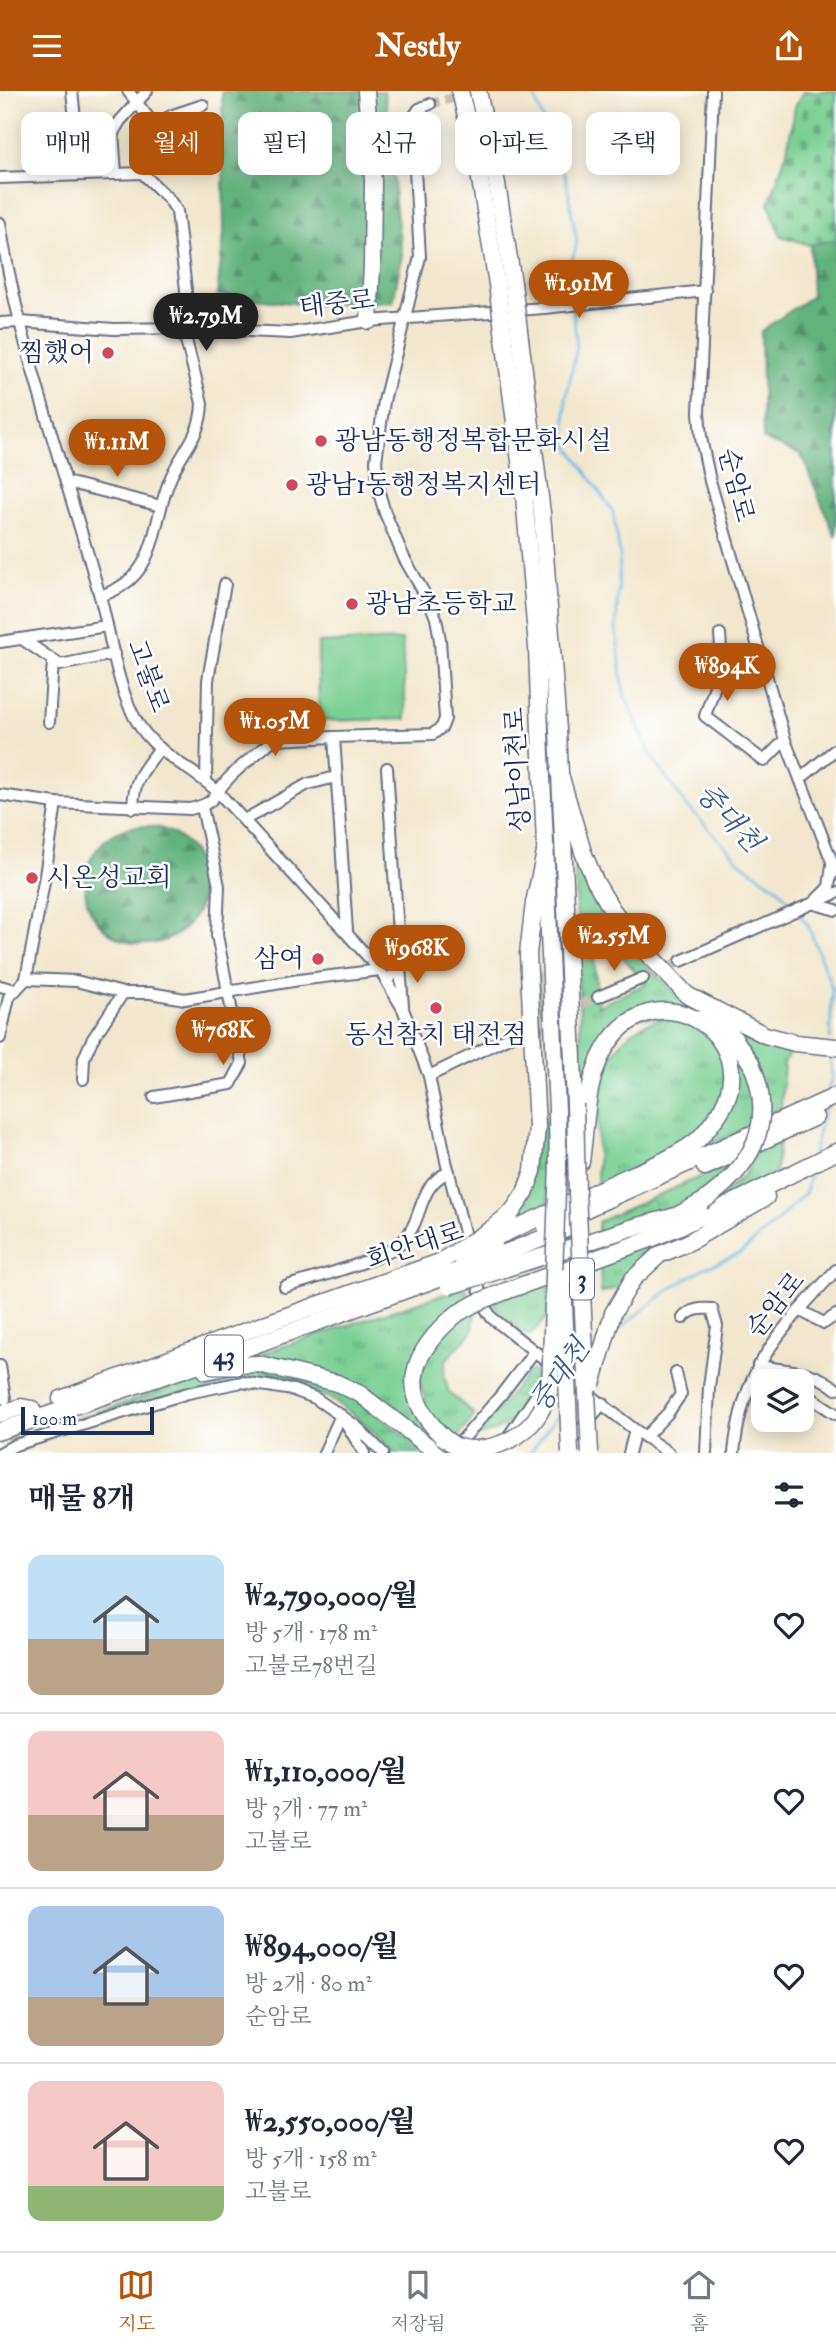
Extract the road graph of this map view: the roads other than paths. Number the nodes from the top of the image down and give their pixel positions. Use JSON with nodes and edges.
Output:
{"nodes":[{"id":1,"x":72,"y":91,"type":"edge"},
{"id":2,"x":128,"y":91,"type":"edge"},
{"id":3,"x":147,"y":91,"type":"edge"},
{"id":4,"x":366,"y":91,"type":"edge"},
{"id":5,"x":460,"y":91,"type":"edge"},
{"id":6,"x":478,"y":91,"type":"edge"},
{"id":7,"x":713,"y":91,"type":"edge"},
{"id":8,"x":137,"y":101,"type":"junction"},
{"id":9,"x":430,"y":104,"type":"tunnel mouth"},
{"id":10,"x":203,"y":105,"type":"dead end"},
{"id":11,"x":74,"y":112,"type":"edge"},
{"id":12,"x":145,"y":112,"type":"edge"},
{"id":13,"x":182,"y":112,"type":"edge"},
{"id":14,"x":116,"y":173,"type":"joint"},
{"id":15,"x":129,"y":173,"type":"edge"},
{"id":16,"x":61,"y":175,"type":"edge"},
{"id":17,"x":144,"y":175,"type":"edge"},
{"id":18,"x":0,"y":178,"type":"edge"},
{"id":19,"x":0,"y":223,"type":"edge"},
{"id":20,"x":505,"y":284,"type":"junction"},
{"id":21,"x":705,"y":291,"type":"junction"},
{"id":22,"x":405,"y":319,"type":"junction"},
{"id":23,"x":369,"y":321,"type":"junction"},
{"id":24,"x":20,"y":322,"type":"junction"},
{"id":25,"x":0,"y":323,"type":"edge"},
{"id":26,"x":183,"y":328,"type":"junction"},
{"id":27,"x":66,"y":482,"type":"junction"},
{"id":28,"x":161,"y":506,"type":"junction"},
{"id":29,"x":225,"y":584,"type":"dead end"},
{"id":30,"x":100,"y":596,"type":"junction"},
{"id":31,"x":107,"y":626,"type":"junction"},
{"id":32,"x":720,"y":634,"type":"dead end"},
{"id":33,"x":22,"y":639,"type":"junction"},
{"id":34,"x":0,"y":642,"type":"edge"},
{"id":35,"x":114,"y":654,"type":"junction"},
{"id":36,"x":52,"y":661,"type":"junction"},
{"id":37,"x":49,"y":722,"type":"dead end"},
{"id":38,"x":334,"y":737,"type":"junction"},
{"id":39,"x":786,"y":740,"type":"junction"},
{"id":40,"x":160,"y":748,"type":"junction"},
{"id":41,"x":836,"y":749,"type":"edge"},
{"id":42,"x":387,"y":768,"type":"dead end"},
{"id":43,"x":559,"y":771,"type":"junction"},
{"id":44,"x":336,"y":777,"type":"junction"},
{"id":45,"x":800,"y":779,"type":"junction"},
{"id":46,"x":206,"y":781,"type":"junction"},
{"id":47,"x":219,"y":793,"type":"junction"},
{"id":48,"x":0,"y":795,"type":"edge"},
{"id":49,"x":56,"y":803,"type":"junction"},
{"id":50,"x":202,"y":807,"type":"junction"},
{"id":51,"x":133,"y":808,"type":"junction"},
{"id":52,"x":244,"y":820,"type":"junction"},
{"id":53,"x":545,"y":848,"type":"junction"},
{"id":54,"x":834,"y":867,"type":"edge"},
{"id":55,"x":836,"y":893,"type":"edge"},
{"id":56,"x":812,"y":904,"type":"junction"},
{"id":57,"x":836,"y":910,"type":"edge"},
{"id":58,"x":346,"y":932,"type":"junction"},
{"id":59,"x":681,"y":961,"type":"tunnel mouth"},
{"id":60,"x":400,"y":963,"type":"junction"},
{"id":61,"x":384,"y":975,"type":"junction"},
{"id":62,"x":643,"y":978,"type":"tunnel mouth"},
{"id":63,"x":26,"y":979,"type":"junction"},
{"id":64,"x":0,"y":986,"type":"edge"},
{"id":65,"x":16,"y":990,"type":"junction"},
{"id":66,"x":229,"y":992,"type":"junction"},
{"id":67,"x":123,"y":993,"type":"junction"},
{"id":68,"x":687,"y":995,"type":"junction"},
{"id":69,"x":598,"y":997,"type":"tunnel mouth"},
{"id":70,"x":403,"y":1009,"type":"junction"},
{"id":71,"x":519,"y":1032,"type":"tunnel mouth"},
{"id":72,"x":0,"y":1038,"type":"edge"},
{"id":73,"x":836,"y":1047,"type":"edge"},
{"id":74,"x":429,"y":1076,"type":"junction"},
{"id":75,"x":83,"y":1079,"type":"dead end"},
{"id":76,"x":836,"y":1096,"type":"edge"},
{"id":77,"x":154,"y":1097,"type":"dead end"},
{"id":78,"x":582,"y":1104,"type":"junction"},
{"id":79,"x":836,"y":1107,"type":"edge"},
{"id":80,"x":770,"y":1130,"type":"junction"},
{"id":81,"x":836,"y":1152,"type":"edge"},
{"id":82,"x":558,"y":1162,"type":"junction"},
{"id":83,"x":449,"y":1173,"type":"junction"},
{"id":84,"x":742,"y":1205,"type":"junction"},
{"id":85,"x":494,"y":1248,"type":"junction"},
{"id":86,"x":836,"y":1270,"type":"edge"},
{"id":87,"x":445,"y":1274,"type":"junction"},
{"id":88,"x":285,"y":1287,"type":"dead end"},
{"id":89,"x":799,"y":1310,"type":"junction"},
{"id":90,"x":836,"y":1315,"type":"edge"},
{"id":91,"x":683,"y":1318,"type":"dead end"},
{"id":92,"x":534,"y":1352,"type":"junction"},
{"id":93,"x":758,"y":1365,"type":"junction"},
{"id":94,"x":0,"y":1366,"type":"edge"},
{"id":95,"x":559,"y":1369,"type":"junction"},
{"id":96,"x":764,"y":1369,"type":"edge"},
{"id":97,"x":676,"y":1373,"type":"dead end"},
{"id":98,"x":132,"y":1388,"type":"junction"},
{"id":99,"x":836,"y":1389,"type":"edge"},
{"id":100,"x":588,"y":1396,"type":"junction"},
{"id":101,"x":814,"y":1400,"type":"edge"},
{"id":102,"x":603,"y":1403,"type":"junction"},
{"id":103,"x":3,"y":1406,"type":"edge"},
{"id":104,"x":40,"y":1412,"type":"junction"},
{"id":105,"x":836,"y":1414,"type":"edge"},
{"id":106,"x":341,"y":1415,"type":"junction"},
{"id":107,"x":0,"y":1420,"type":"edge"},
{"id":108,"x":635,"y":1430,"type":"junction"},
{"id":109,"x":645,"y":1437,"type":"junction"},
{"id":110,"x":9,"y":1443,"type":"edge"},
{"id":111,"x":435,"y":1445,"type":"edge"},
{"id":112,"x":0,"y":1453,"type":"edge"},
{"id":113,"x":324,"y":1453,"type":"edge"},
{"id":114,"x":364,"y":1453,"type":"edge"},
{"id":115,"x":383,"y":1453,"type":"edge"},
{"id":116,"x":451,"y":1453,"type":"edge"},
{"id":117,"x":498,"y":1453,"type":"edge"},
{"id":118,"x":562,"y":1453,"type":"edge"},
{"id":119,"x":570,"y":1453,"type":"edge"},
{"id":120,"x":590,"y":1453,"type":"edge"},
{"id":121,"x":629,"y":1453,"type":"edge"},
{"id":122,"x":669,"y":1453,"type":"edge"},
{"id":123,"x":706,"y":1453,"type":"edge"},
{"id":124,"x":734,"y":1453,"type":"edge"}],
"edges":[{"from":1,"to":11,"type":"street"},
{"from":2,"to":8,"type":"street"},
{"from":3,"to":8,"type":"street"},
{"from":4,"to":23,"type":"highway"},
{"from":5,"to":20,"type":"highway","name":"성남이천로","number":"3"},
{"from":6,"to":20,"type":"highway","name":"성남이천로","number":"3"},
{"from":7,"to":21,"type":"street","name":"순암로"},
{"from":8,"to":12,"type":"street"},
{"from":8,"to":14,"type":"street"},
{"from":9,"to":22,"type":"street"},
{"from":10,"to":13,"type":"street"},
{"from":14,"to":15,"type":"street"},
{"from":16,"to":18,"type":"street"},
{"from":17,"to":26,"type":"street"},
{"from":19,"to":24,"type":"street","name":"고불로"},
{"from":20,"to":43,"type":"highway","name":"성남이천로","number":"3","bridge":true},
{"from":20,"to":53,"type":"highway","name":"성남이천로","number":"3","bridge":true},
{"from":21,"to":22,"type":"street","name":"태중로"},
{"from":21,"to":39,"type":"street","name":"순암로"},
{"from":22,"to":23,"type":"street","name":"태중로"},
{"from":22,"to":38,"type":"street"},
{"from":23,"to":26,"type":"street","name":"태중로"},
{"from":24,"to":25,"type":"street","name":"태중로"},
{"from":24,"to":26,"type":"street","name":"태중로"},
{"from":24,"to":27,"type":"street","name":"고불로"},
{"from":26,"to":28,"type":"street"},
{"from":27,"to":28,"type":"street"},
{"from":27,"to":30,"type":"street","name":"고불로"},
{"from":28,"to":30,"type":"street"},
{"from":29,"to":46,"type":"street"},
{"from":30,"to":31,"type":"street","name":"고불로"},
{"from":31,"to":33,"type":"street"},
{"from":31,"to":35,"type":"street","name":"고불로"},
{"from":32,"to":39,"type":"street"},
{"from":33,"to":34,"type":"street"},
{"from":33,"to":36,"type":"street"},
{"from":35,"to":36,"type":"street"},
{"from":35,"to":40,"type":"street","name":"고불로"},
{"from":36,"to":37,"type":"street"},
{"from":38,"to":44,"type":"street"},
{"from":38,"to":47,"type":"street"},
{"from":39,"to":45,"type":"street","name":"순암로"},
{"from":40,"to":46,"type":"street","name":"고불로"},
{"from":40,"to":51,"type":"street"},
{"from":41,"to":45,"type":"street"},
{"from":42,"to":60,"type":"street"},
{"from":43,"to":68,"type":"highway"},
{"from":43,"to":78,"type":"highway","name":"성남이천로","number":"3"},
{"from":44,"to":52,"type":"street"},
{"from":44,"to":58,"type":"street"},
{"from":45,"to":54,"type":"street","name":"순암로"},
{"from":46,"to":47,"type":"street","name":"고불로"},
{"from":47,"to":50,"type":"street"},
{"from":47,"to":52,"type":"street","name":"고불로"},
{"from":48,"to":49,"type":"street"},
{"from":49,"to":51,"type":"street"},
{"from":49,"to":63,"type":"street"},
{"from":50,"to":51,"type":"street"},
{"from":50,"to":66,"type":"street"},
{"from":52,"to":58,"type":"street","name":"고불로"},
{"from":53,"to":82,"type":"highway","name":"성남이천로","number":"3","bridge":true},
{"from":53,"to":85,"type":"highway"},
{"from":54,"to":56,"type":"street"},
{"from":55,"to":56,"type":"street"},
{"from":56,"to":57,"type":"street"},
{"from":56,"to":59,"type":"street"},
{"from":58,"to":61,"type":"street","name":"고불로"},
{"from":60,"to":61,"type":"street"},
{"from":60,"to":70,"type":"street"},
{"from":61,"to":66,"type":"street"},
{"from":61,"to":70,"type":"street","name":"고불로"},
{"from":62,"to":69,"type":"street"},
{"from":63,"to":65,"type":"street"},
{"from":63,"to":67,"type":"street"},
{"from":64,"to":65,"type":"street"},
{"from":65,"to":72,"type":"street"},
{"from":66,"to":67,"type":"street"},
{"from":66,"to":77,"type":"street"},
{"from":67,"to":75,"type":"street"},
{"from":68,"to":73,"type":"highway"},
{"from":68,"to":85,"type":"highway","bridge":true},
{"from":70,"to":74,"type":"street","name":"고불로"},
{"from":71,"to":74,"type":"street"},
{"from":74,"to":83,"type":"street","name":"고불로"},
{"from":76,"to":80,"type":"highway","name":"회안대로"},
{"from":78,"to":85,"type":"highway"},
{"from":78,"to":100,"type":"highway","name":"성남이천로","number":"3","bridge":true},
{"from":79,"to":80,"type":"highway"},
{"from":80,"to":85,"type":"highway","name":"회안대로"},
{"from":81,"to":84,"type":"highway"},
{"from":82,"to":111,"type":"highway","bridge":true},
{"from":82,"to":119,"type":"highway","name":"성남이천로","number":"3","bridge":true},
{"from":83,"to":88,"type":"street"},
{"from":83,"to":92,"type":"street","name":"고불로"},
{"from":84,"to":100,"type":"highway","bridge":true},
{"from":84,"to":111,"type":"highway","bridge":true},
{"from":85,"to":87,"type":"highway","bridge":true},
{"from":85,"to":87,"type":"highway","bridge":true},
{"from":86,"to":89,"type":"street","name":"순암로"},
{"from":87,"to":98,"type":"highway","name":"회안대로","number":"43"},
{"from":87,"to":104,"type":"highway","name":"회안대로","number":"43"},
{"from":89,"to":90,"type":"street"},
{"from":89,"to":93,"type":"street","name":"순암로"},
{"from":91,"to":123,"type":"street"},
{"from":92,"to":95,"type":"street","name":"고불로"},
{"from":92,"to":116,"type":"street"},
{"from":93,"to":96,"type":"street"},
{"from":93,"to":99,"type":"street"},
{"from":93,"to":124,"type":"street","name":"순암로"},
{"from":94,"to":103,"type":"street"},
{"from":95,"to":102,"type":"street","name":"고불로","bridge":true},
{"from":95,"to":117,"type":"street"},
{"from":97,"to":109,"type":"street"},
{"from":98,"to":104,"type":"highway","name":"회안대로","number":"43"},
{"from":98,"to":111,"type":"highway"},
{"from":100,"to":120,"type":"highway","name":"성남이천로","number":"3","bridge":true},
{"from":101,"to":105,"type":"street"},
{"from":102,"to":108,"type":"street","name":"고불로"},
{"from":102,"to":118,"type":"street"},
{"from":103,"to":104,"type":"highway"},
{"from":104,"to":107,"type":"highway","name":"회안대로","number":"43"},
{"from":104,"to":110,"type":"highway","name":"회안대로","number":"43"},
{"from":106,"to":110,"type":"street"},
{"from":106,"to":113,"type":"street"},
{"from":106,"to":114,"type":"street"},
{"from":106,"to":115,"type":"street"},
{"from":108,"to":109,"type":"street","name":"고불로"},
{"from":108,"to":121,"type":"street"},
{"from":109,"to":122,"type":"street","name":"고불로"},
{"from":110,"to":112,"type":"street"}]}
